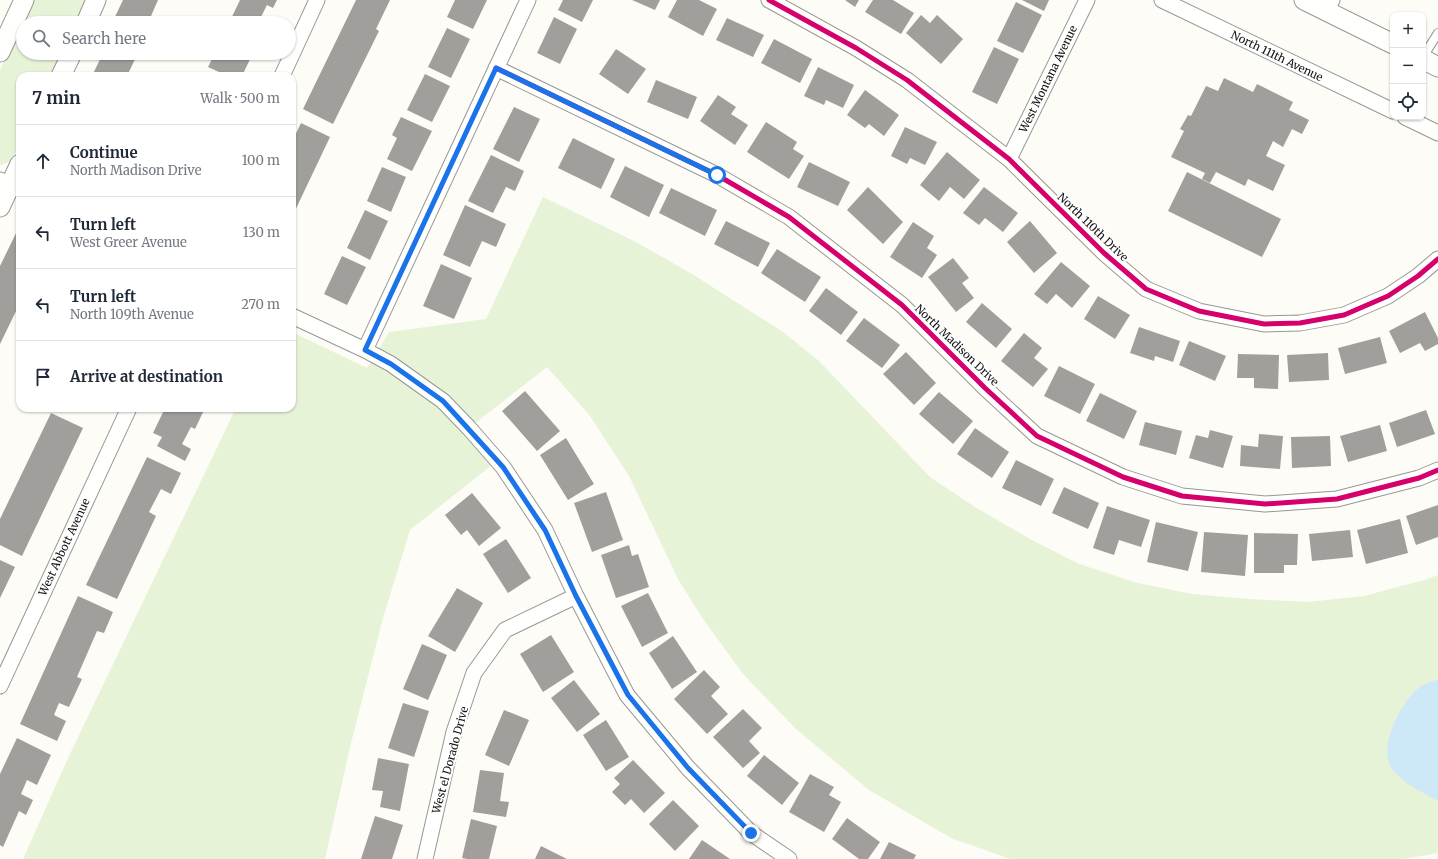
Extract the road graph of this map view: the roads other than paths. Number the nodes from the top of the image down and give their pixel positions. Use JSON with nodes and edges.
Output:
{"nodes":[{"id":1,"x":24,"y":0,"type":"edge"},
{"id":2,"x":96,"y":0,"type":"edge"},
{"id":3,"x":317,"y":0,"type":"edge"},
{"id":4,"x":528,"y":0,"type":"edge"},
{"id":5,"x":769,"y":0,"type":"edge"},
{"id":6,"x":1087,"y":0,"type":"edge"},
{"id":7,"x":1162,"y":0,"type":"edge"},
{"id":8,"x":1304,"y":0,"type":"edge"},
{"id":9,"x":1329,"y":5,"type":"edge"},
{"id":10,"x":17,"y":16,"type":"edge"},
{"id":11,"x":89,"y":16,"type":"edge"},
{"id":12,"x":16,"y":17,"type":"edge"},
{"id":13,"x":1438,"y":33,"type":"edge"},
{"id":14,"x":1390,"y":42,"type":"edge"},
{"id":15,"x":296,"y":46,"type":"edge"},
{"id":16,"x":0,"y":52,"type":"edge"},
{"id":17,"x":1426,"y":53,"type":"edge"},
{"id":18,"x":69,"y":60,"type":"edge"},
{"id":19,"x":289,"y":60,"type":"edge"},
{"id":20,"x":1426,"y":60,"type":"edge"},
{"id":21,"x":1438,"y":67,"type":"edge"},
{"id":22,"x":496,"y":68,"type":"junction"},
{"id":23,"x":63,"y":72,"type":"edge"},
{"id":24,"x":284,"y":72,"type":"edge"},
{"id":25,"x":1390,"y":110,"type":"edge"},
{"id":26,"x":1411,"y":120,"type":"edge"},
{"id":27,"x":1438,"y":133,"type":"edge"},
{"id":28,"x":1009,"y":159,"type":"junction"},
{"id":29,"x":16,"y":172,"type":"edge"},
{"id":30,"x":10,"y":185,"type":"edge"},
{"id":31,"x":0,"y":207,"type":"edge"},
{"id":32,"x":1438,"y":259,"type":"edge"},
{"id":33,"x":296,"y":318,"type":"edge"},
{"id":34,"x":365,"y":350,"type":"junction"},
{"id":35,"x":127,"y":412,"type":"edge"},
{"id":36,"x":1438,"y":470,"type":"edge"},
{"id":37,"x":576,"y":596,"type":"junction"},
{"id":38,"x":0,"y":686,"type":"edge"},
{"id":39,"x":425,"y":859,"type":"edge"},
{"id":40,"x":789,"y":859,"type":"edge"}],
"edges":[{"from":1,"to":10,"type":"street"},
{"from":2,"to":11,"type":"street"},
{"from":3,"to":15,"type":"street"},
{"from":4,"to":22,"type":"street"},
{"from":5,"to":28,"type":"street","name":"North 110th Drive"},
{"from":6,"to":28,"type":"street","name":"West Montana Avenue"},
{"from":7,"to":25,"type":"street","name":"North 111th Avenue"},
{"from":8,"to":9,"type":"street"},
{"from":9,"to":14,"type":"street"},
{"from":12,"to":16,"type":"street"},
{"from":13,"to":17,"type":"lane"},
{"from":18,"to":23,"type":"street"},
{"from":19,"to":24,"type":"street"},
{"from":20,"to":21,"type":"street"},
{"from":22,"to":34,"type":"street"},
{"from":22,"to":36,"type":"street","name":"North Madison Drive"},
{"from":26,"to":27,"type":"street"},
{"from":28,"to":32,"type":"street","name":"North 110th Drive"},
{"from":29,"to":30,"type":"street"},
{"from":30,"to":31,"type":"street"},
{"from":33,"to":34,"type":"street"},
{"from":34,"to":37,"type":"street"},
{"from":35,"to":38,"type":"street","name":"West Abbott Avenue"},
{"from":37,"to":39,"type":"street","name":"West el Dorado Drive"},
{"from":37,"to":40,"type":"street"}]}
